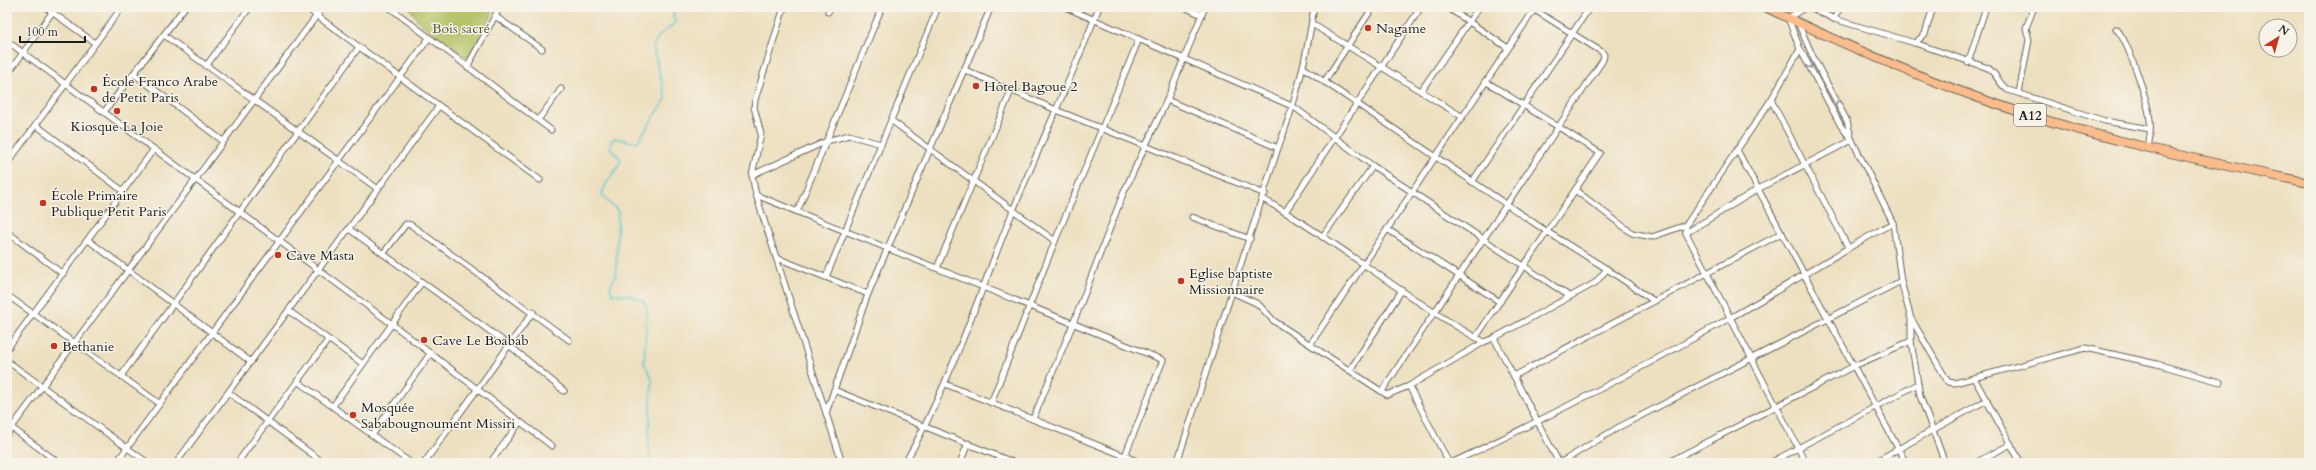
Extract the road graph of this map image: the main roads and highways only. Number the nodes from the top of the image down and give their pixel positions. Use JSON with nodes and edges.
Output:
{"nodes":[{"id":1,"x":1765,"y":7,"type":"edge"},
{"id":2,"x":2309,"y":183,"type":"edge"}],
"edges":[{"from":1,"to":2,"type":"main road","number":"A12"}]}
